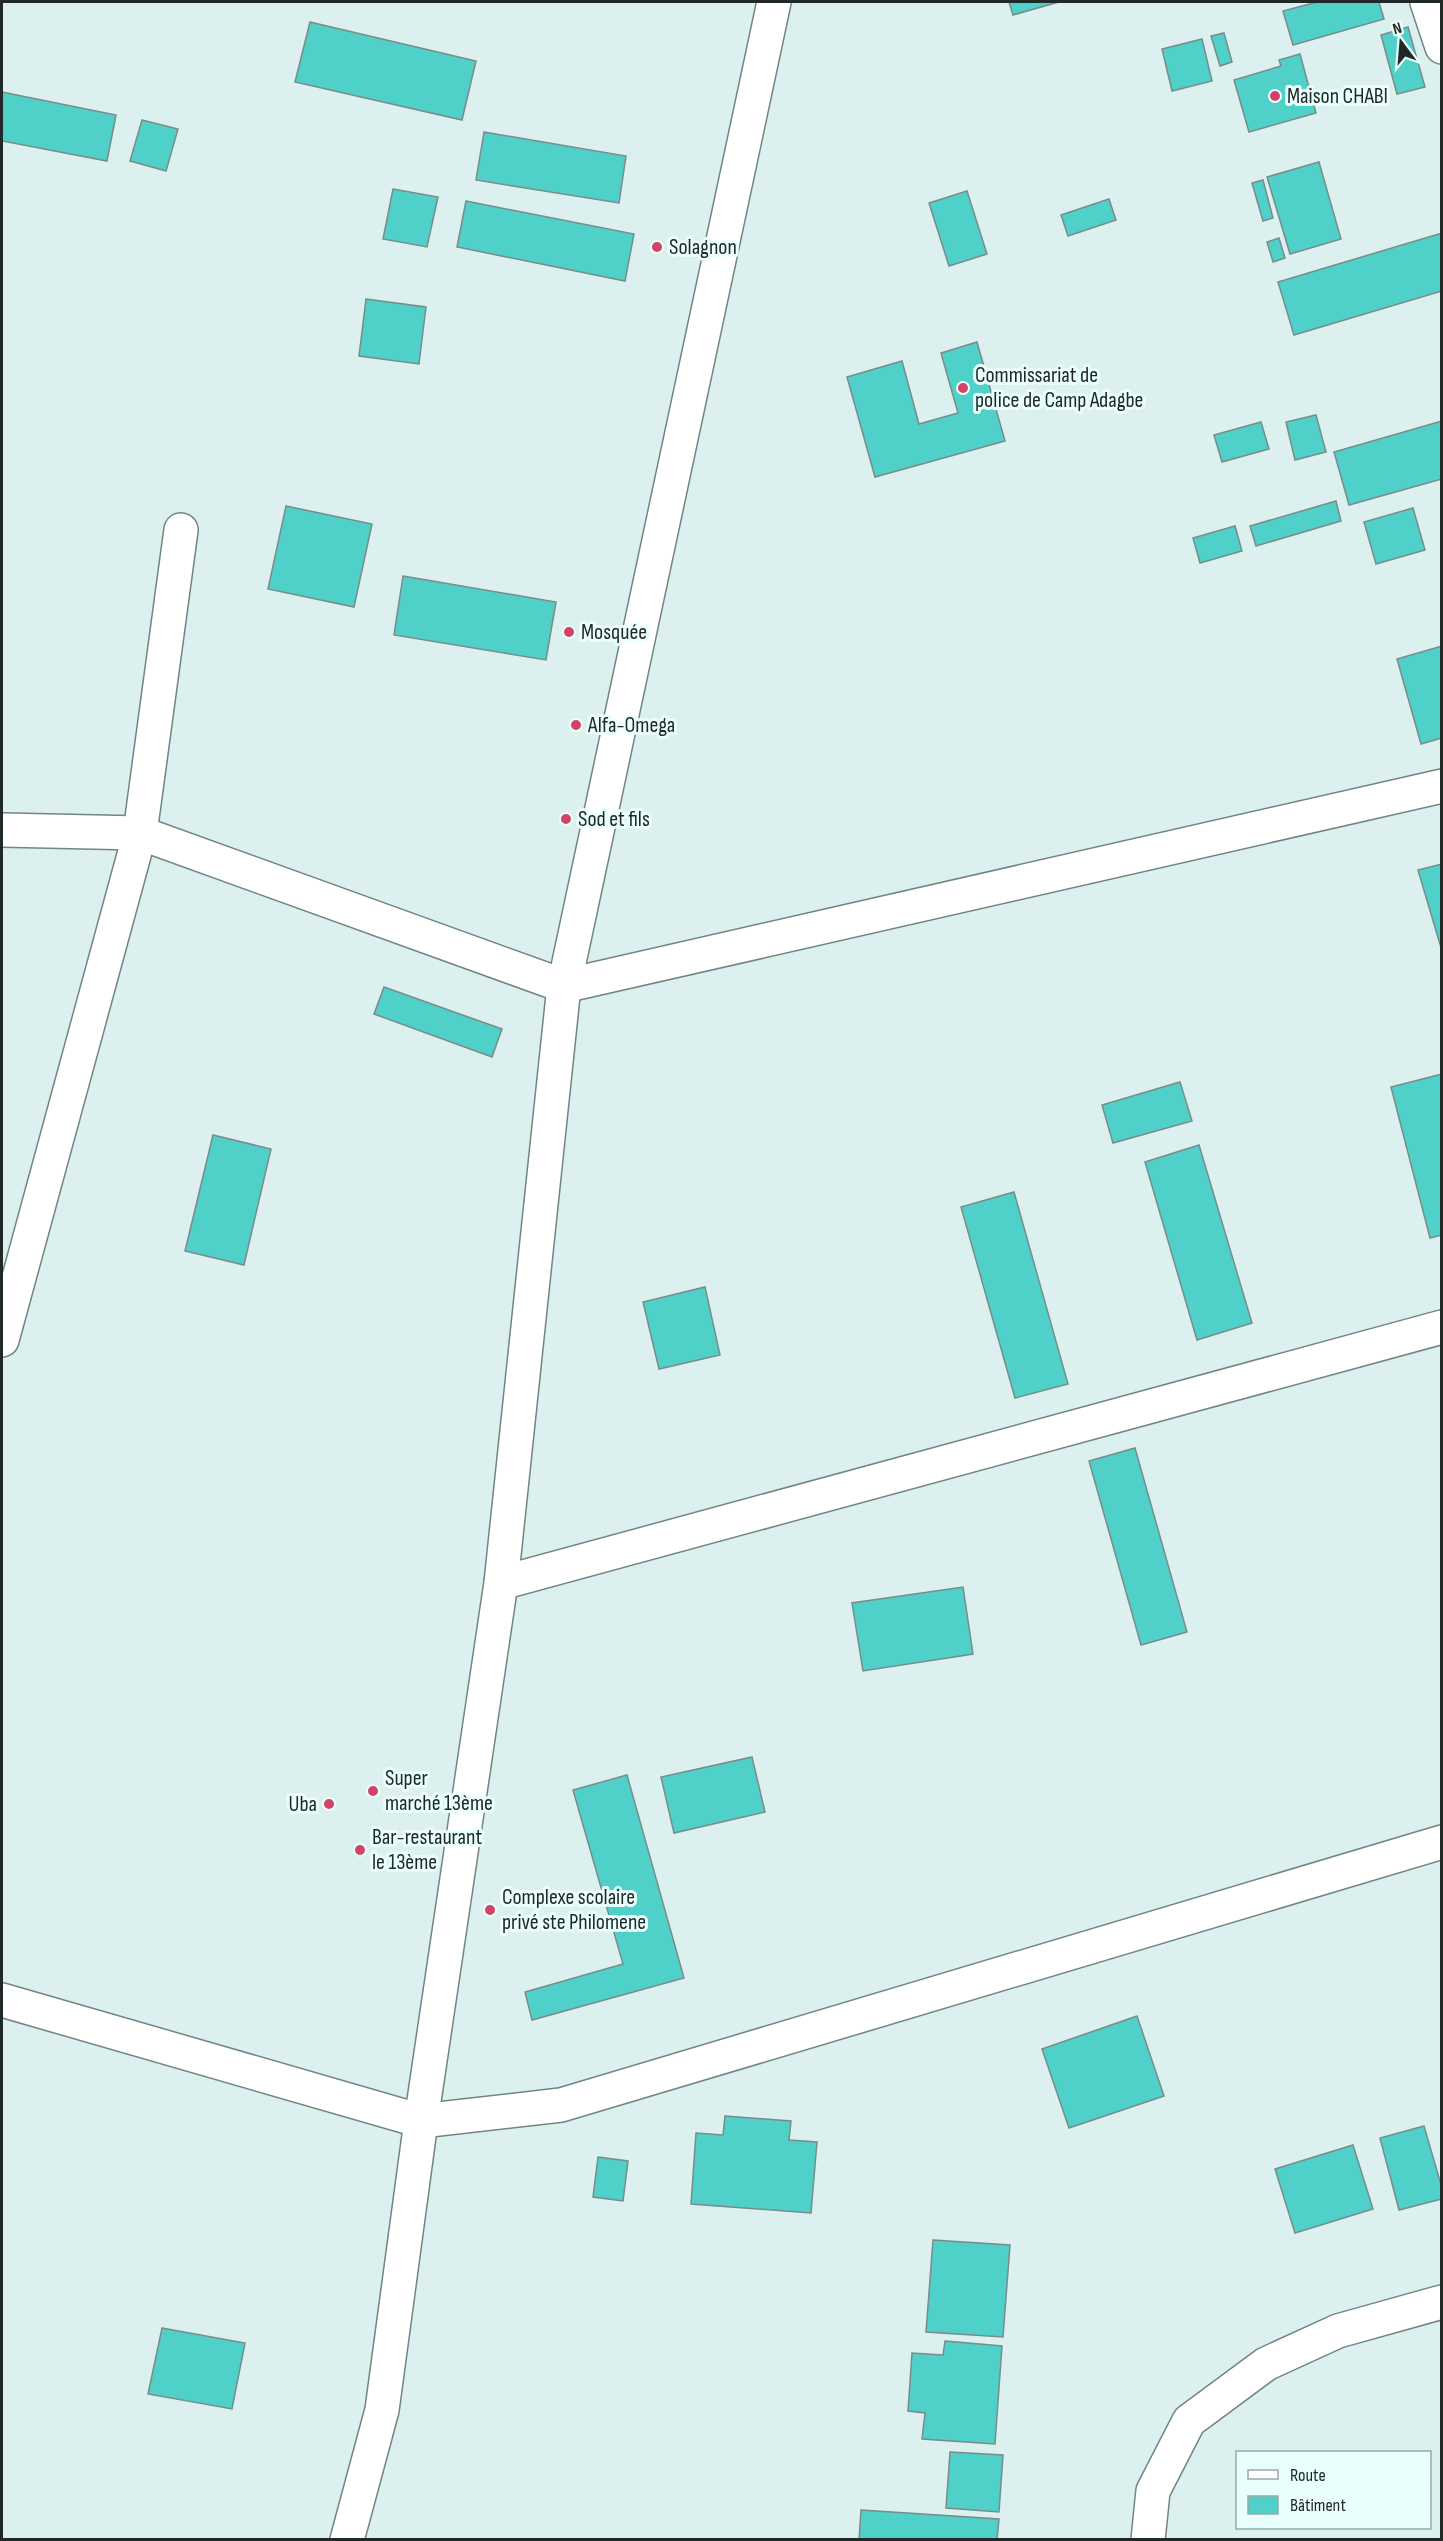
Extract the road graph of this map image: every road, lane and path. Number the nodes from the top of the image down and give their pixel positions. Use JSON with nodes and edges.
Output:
{"nodes":[{"id":1,"x":774,"y":2,"type":"edge"},
{"id":2,"x":1427,"y":2,"type":"edge"},
{"id":3,"x":1442,"y":47,"type":"edge"},
{"id":4,"x":181,"y":530,"type":"dead end"},
{"id":5,"x":1442,"y":786,"type":"edge"},
{"id":6,"x":2,"y":830,"type":"edge"},
{"id":7,"x":140,"y":833,"type":"junction"},
{"id":8,"x":564,"y":986,"type":"junction"},
{"id":9,"x":1442,"y":1327,"type":"edge"},
{"id":10,"x":2,"y":1340,"type":"edge"},
{"id":11,"x":501,"y":1583,"type":"junction"},
{"id":12,"x":1442,"y":1842,"type":"edge"},
{"id":13,"x":2,"y":2000,"type":"edge"},
{"id":14,"x":421,"y":2121,"type":"junction"},
{"id":15,"x":1442,"y":2302,"type":"edge"},
{"id":16,"x":346,"y":2540,"type":"edge"},
{"id":17,"x":1148,"y":2540,"type":"edge"}],
"edges":[{"from":1,"to":8,"type":"street"},
{"from":2,"to":3,"type":"street"},
{"from":4,"to":7,"type":"street"},
{"from":5,"to":8,"type":"street"},
{"from":6,"to":7,"type":"street"},
{"from":7,"to":8,"type":"street"},
{"from":7,"to":10,"type":"street"},
{"from":8,"to":11,"type":"street"},
{"from":9,"to":11,"type":"street"},
{"from":11,"to":14,"type":"street"},
{"from":12,"to":14,"type":"street"},
{"from":13,"to":14,"type":"street"},
{"from":14,"to":16,"type":"street"},
{"from":15,"to":17,"type":"street"}]}
